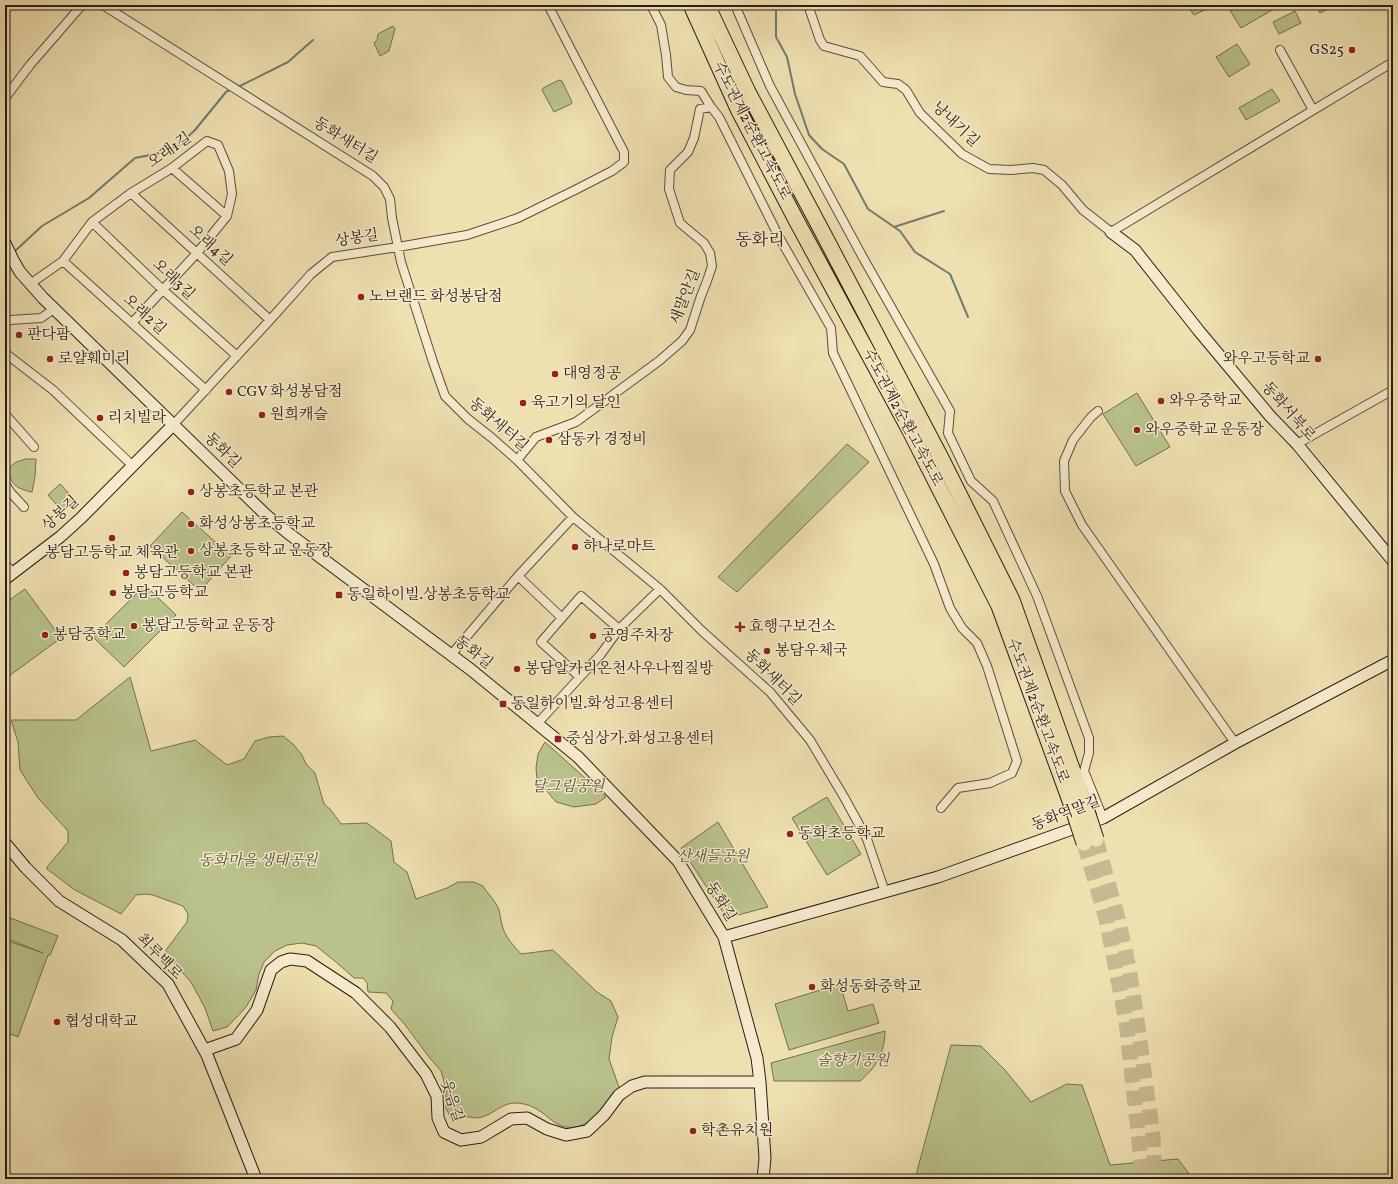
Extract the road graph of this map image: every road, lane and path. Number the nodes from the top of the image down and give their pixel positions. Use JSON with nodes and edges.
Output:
{"nodes":[{"id":1,"x":82,"y":5,"type":"edge"},
{"id":2,"x":103,"y":5,"type":"edge"},
{"id":3,"x":548,"y":5,"type":"edge"},
{"id":4,"x":651,"y":5,"type":"edge"},
{"id":5,"x":683,"y":5,"type":"edge"},
{"id":6,"x":691,"y":5,"type":"edge"},
{"id":7,"x":707,"y":5,"type":"edge"},
{"id":8,"x":718,"y":5,"type":"edge"},
{"id":9,"x":735,"y":5,"type":"edge"},
{"id":10,"x":808,"y":5,"type":"edge"},
{"id":11,"x":1280,"y":50,"type":"dead end"},
{"id":12,"x":711,"y":51,"type":"junction"},
{"id":13,"x":1393,"y":62,"type":"edge"},
{"id":14,"x":748,"y":92,"type":"junction"},
{"id":15,"x":5,"y":98,"type":"edge"},
{"id":16,"x":711,"y":107,"type":"junction"},
{"id":17,"x":1313,"y":110,"type":"junction"},
{"id":18,"x":172,"y":168,"type":"junction"},
{"id":19,"x":131,"y":193,"type":"junction"},
{"id":20,"x":227,"y":216,"type":"junction"},
{"id":21,"x":92,"y":222,"type":"junction"},
{"id":22,"x":1111,"y":232,"type":"junction"},
{"id":23,"x":6,"y":245,"type":"edge"},
{"id":24,"x":398,"y":247,"type":"junction"},
{"id":25,"x":197,"y":253,"type":"junction"},
{"id":26,"x":63,"y":261,"type":"junction"},
{"id":27,"x":30,"y":284,"type":"junction"},
{"id":28,"x":163,"y":290,"type":"junction"},
{"id":29,"x":54,"y":309,"type":"junction"},
{"id":30,"x":270,"y":320,"type":"junction"},
{"id":31,"x":5,"y":322,"type":"edge"},
{"id":32,"x":132,"y":324,"type":"junction"},
{"id":33,"x":5,"y":353,"type":"edge"},
{"id":34,"x":237,"y":356,"type":"junction"},
{"id":35,"x":206,"y":390,"type":"junction"},
{"id":36,"x":1393,"y":390,"type":"edge"},
{"id":37,"x":1098,"y":411,"type":"dead end"},
{"id":38,"x":5,"y":414,"type":"edge"},
{"id":39,"x":174,"y":424,"type":"junction"},
{"id":40,"x":1297,"y":444,"type":"junction"},
{"id":41,"x":34,"y":447,"type":"dead end"},
{"id":42,"x":517,"y":460,"type":"junction"},
{"id":43,"x":133,"y":466,"type":"junction"},
{"id":44,"x":5,"y":484,"type":"edge"},
{"id":45,"x":24,"y":507,"type":"dead end"},
{"id":46,"x":573,"y":517,"type":"junction"},
{"id":47,"x":1393,"y":561,"type":"edge"},
{"id":48,"x":5,"y":564,"type":"edge"},
{"id":49,"x":9,"y":576,"type":"edge"},
{"id":50,"x":518,"y":576,"type":"junction"},
{"id":51,"x":660,"y":589,"type":"junction"},
{"id":52,"x":562,"y":618,"type":"junction"},
{"id":53,"x":619,"y":629,"type":"junction"},
{"id":54,"x":451,"y":655,"type":"junction"},
{"id":55,"x":1393,"y":660,"type":"edge"},
{"id":56,"x":580,"y":677,"type":"junction"},
{"id":57,"x":538,"y":724,"type":"junction"},
{"id":58,"x":1236,"y":743,"type":"junction"},
{"id":59,"x":1079,"y":807,"type":"junction"},
{"id":60,"x":941,"y":808,"type":"dead end"},
{"id":61,"x":1103,"y":818,"type":"junction"},
{"id":62,"x":1090,"y":841,"type":"tunnel mouth"},
{"id":63,"x":5,"y":843,"type":"edge"},
{"id":64,"x":885,"y":892,"type":"junction"},
{"id":65,"x":724,"y":937,"type":"junction"},
{"id":66,"x":205,"y":1050,"type":"junction"},
{"id":67,"x":760,"y":1082,"type":"junction"},
{"id":68,"x":256,"y":1179,"type":"edge"},
{"id":69,"x":763,"y":1179,"type":"edge"}],
"edges":[{"from":1,"to":15,"type":"street"},
{"from":2,"to":24,"type":"street","name":"동화새터길"},
{"from":3,"to":24,"type":"street","name":"상봉길"},
{"from":4,"to":16,"type":"street"},
{"from":5,"to":12,"type":"highway"},
{"from":6,"to":12,"type":"highway","name":"수도권제2순환고속도로"},
{"from":7,"to":14,"type":"highway","name":"수도권제2순환고속도로"},
{"from":8,"to":14,"type":"highway"},
{"from":9,"to":61,"type":"street"},
{"from":10,"to":22,"type":"street","name":"낭내기길"},
{"from":11,"to":17,"type":"street"},
{"from":12,"to":59,"type":"highway","name":"수도권제2순환고속도로"},
{"from":13,"to":17,"type":"street"},
{"from":14,"to":59,"type":"highway","name":"수도권제2순환고속도로"},
{"from":16,"to":42,"type":"street","name":"새말안길"},
{"from":16,"to":60,"type":"street"},
{"from":17,"to":22,"type":"street"},
{"from":18,"to":19,"type":"street","name":"오래1길"},
{"from":18,"to":20,"type":"street"},
{"from":18,"to":20,"type":"street","name":"오래1길"},
{"from":19,"to":21,"type":"street","name":"오래1길"},
{"from":19,"to":25,"type":"street","name":"오래4길"},
{"from":20,"to":25,"type":"street","name":"오래1길"},
{"from":21,"to":26,"type":"street","name":"오래1길"},
{"from":21,"to":28,"type":"street","name":"오래3길"},
{"from":22,"to":40,"type":"street","name":"동화서북로"},
{"from":23,"to":27,"type":"street","name":"동화길"},
{"from":24,"to":30,"type":"street","name":"상봉길"},
{"from":24,"to":42,"type":"street","name":"동화새터길"},
{"from":25,"to":28,"type":"street","name":"오래1길"},
{"from":25,"to":30,"type":"street","name":"오래4길"},
{"from":26,"to":27,"type":"street","name":"오래1길"},
{"from":26,"to":32,"type":"street","name":"오래2길"},
{"from":27,"to":29,"type":"street","name":"동화길"},
{"from":28,"to":32,"type":"street","name":"오래1길"},
{"from":28,"to":34,"type":"street","name":"오래3길"},
{"from":29,"to":31,"type":"street"},
{"from":29,"to":39,"type":"street","name":"동화길"},
{"from":30,"to":34,"type":"street","name":"상봉길"},
{"from":32,"to":35,"type":"street","name":"오래2길"},
{"from":33,"to":43,"type":"street"},
{"from":34,"to":35,"type":"street","name":"상봉길"},
{"from":35,"to":39,"type":"street","name":"상봉길"},
{"from":36,"to":40,"type":"street"},
{"from":37,"to":58,"type":"street"},
{"from":38,"to":41,"type":"street"},
{"from":39,"to":43,"type":"street","name":"상봉길"},
{"from":39,"to":54,"type":"street","name":"동화길"},
{"from":40,"to":47,"type":"street","name":"동화서북로"},
{"from":42,"to":46,"type":"street","name":"동화새터길"},
{"from":43,"to":49,"type":"street","name":"상봉길"},
{"from":44,"to":45,"type":"street"},
{"from":46,"to":50,"type":"street"},
{"from":46,"to":51,"type":"street","name":"동화새터길"},
{"from":48,"to":49,"type":"street"},
{"from":50,"to":52,"type":"street"},
{"from":50,"to":54,"type":"street"},
{"from":51,"to":53,"type":"street"},
{"from":51,"to":64,"type":"street","name":"동화새터길"},
{"from":52,"to":53,"type":"street"},
{"from":52,"to":56,"type":"street"},
{"from":53,"to":56,"type":"street"},
{"from":54,"to":57,"type":"street","name":"동화길"},
{"from":55,"to":58,"type":"street","name":"동화역말길"},
{"from":56,"to":57,"type":"street"},
{"from":57,"to":65,"type":"street","name":"동화길"},
{"from":58,"to":61,"type":"street","name":"동화역말길"},
{"from":59,"to":62,"type":"highway","name":"수도권제2순환고속도로","bridge":true},
{"from":61,"to":64,"type":"street","name":"동화역말길"},
{"from":63,"to":66,"type":"street","name":"최루백로"},
{"from":64,"to":65,"type":"street","name":"동화역말길"},
{"from":65,"to":67,"type":"street","name":"동화길"},
{"from":66,"to":67,"type":"street","name":"웃음길"},
{"from":66,"to":68,"type":"street","name":"최루백로"},
{"from":67,"to":69,"type":"street","name":"동화길"}]}
